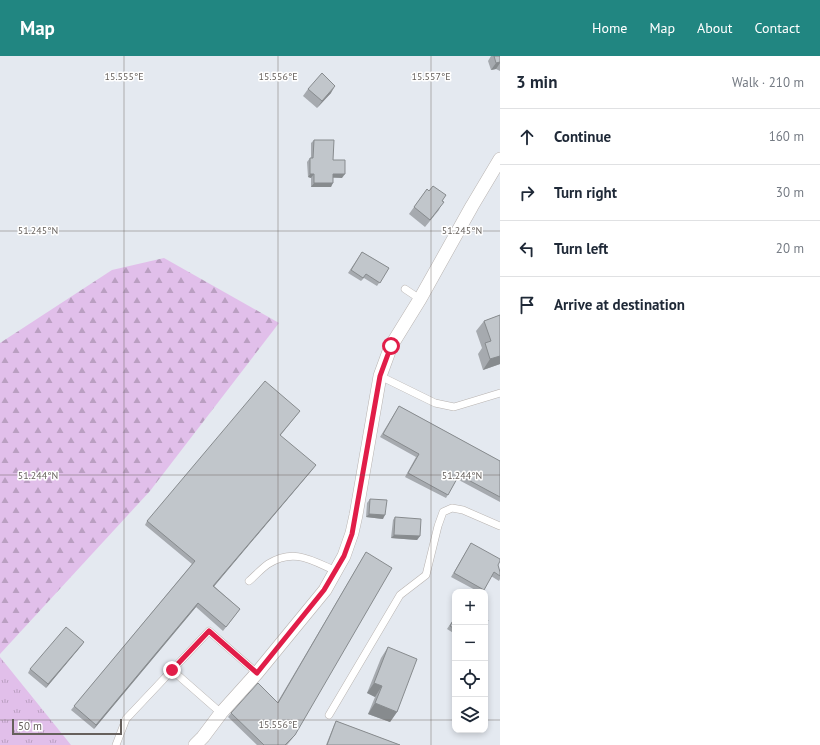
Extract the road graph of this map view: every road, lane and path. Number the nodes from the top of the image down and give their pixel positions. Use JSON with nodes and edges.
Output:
{"nodes":[{"id":1,"x":500,"y":159,"type":"edge"},
{"id":2,"x":405,"y":289,"type":"dead end"},
{"id":3,"x":420,"y":299,"type":"junction"},
{"id":4,"x":380,"y":376,"type":"junction"},
{"id":5,"x":500,"y":393,"type":"edge"},
{"id":6,"x":500,"y":526,"type":"edge"},
{"id":7,"x":336,"y":571,"type":"junction"},
{"id":8,"x":249,"y":581,"type":"dead end"},
{"id":9,"x":172,"y":670,"type":"junction"},
{"id":10,"x":257,"y":673,"type":"junction"},
{"id":11,"x":221,"y":713,"type":"junction"},
{"id":12,"x":329,"y":715,"type":"dead end"},
{"id":13,"x":116,"y":745,"type":"edge"},
{"id":14,"x":195,"y":745,"type":"edge"}],
"edges":[{"from":1,"to":3,"type":"street"},
{"from":2,"to":3,"type":"lane"},
{"from":3,"to":4,"type":"street"},
{"from":4,"to":5,"type":"lane"},
{"from":4,"to":7,"type":"street"},
{"from":6,"to":12,"type":"lane"},
{"from":7,"to":8,"type":"lane"},
{"from":7,"to":10,"type":"street"},
{"from":9,"to":10,"type":"lane"},
{"from":9,"to":11,"type":"lane"},
{"from":9,"to":13,"type":"lane"},
{"from":10,"to":11,"type":"street"},
{"from":11,"to":14,"type":"street"}]}
